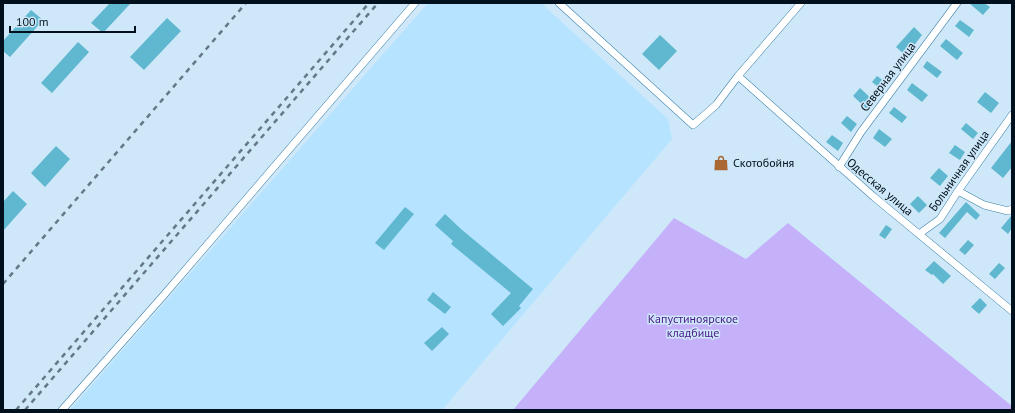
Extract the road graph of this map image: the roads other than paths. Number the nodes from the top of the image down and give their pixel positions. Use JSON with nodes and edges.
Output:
{"nodes":[{"id":1,"x":414,"y":3,"type":"edge"},
{"id":2,"x":559,"y":3,"type":"edge"},
{"id":3,"x":802,"y":3,"type":"edge"},
{"id":4,"x":957,"y":3,"type":"edge"},
{"id":5,"x":738,"y":76,"type":"junction"},
{"id":6,"x":1012,"y":115,"type":"edge"},
{"id":7,"x":839,"y":167,"type":"junction"},
{"id":8,"x":958,"y":191,"type":"junction"},
{"id":9,"x":1012,"y":209,"type":"edge"},
{"id":10,"x":919,"y":234,"type":"junction"},
{"id":11,"x":1012,"y":311,"type":"edge"},
{"id":12,"x":62,"y":410,"type":"edge"}],
"edges":[{"from":1,"to":12,"type":"street"},
{"from":2,"to":5,"type":"street"},
{"from":3,"to":5,"type":"street"},
{"from":4,"to":7,"type":"street","name":"Северная улица"},
{"from":5,"to":7,"type":"street","name":"Одесская улица"},
{"from":6,"to":8,"type":"street","name":"Больничная улица"},
{"from":7,"to":10,"type":"street","name":"Одесская улица"},
{"from":8,"to":9,"type":"street"},
{"from":8,"to":10,"type":"street","name":"Больничная улица"},
{"from":10,"to":11,"type":"street","name":"Одесская улица"}]}
